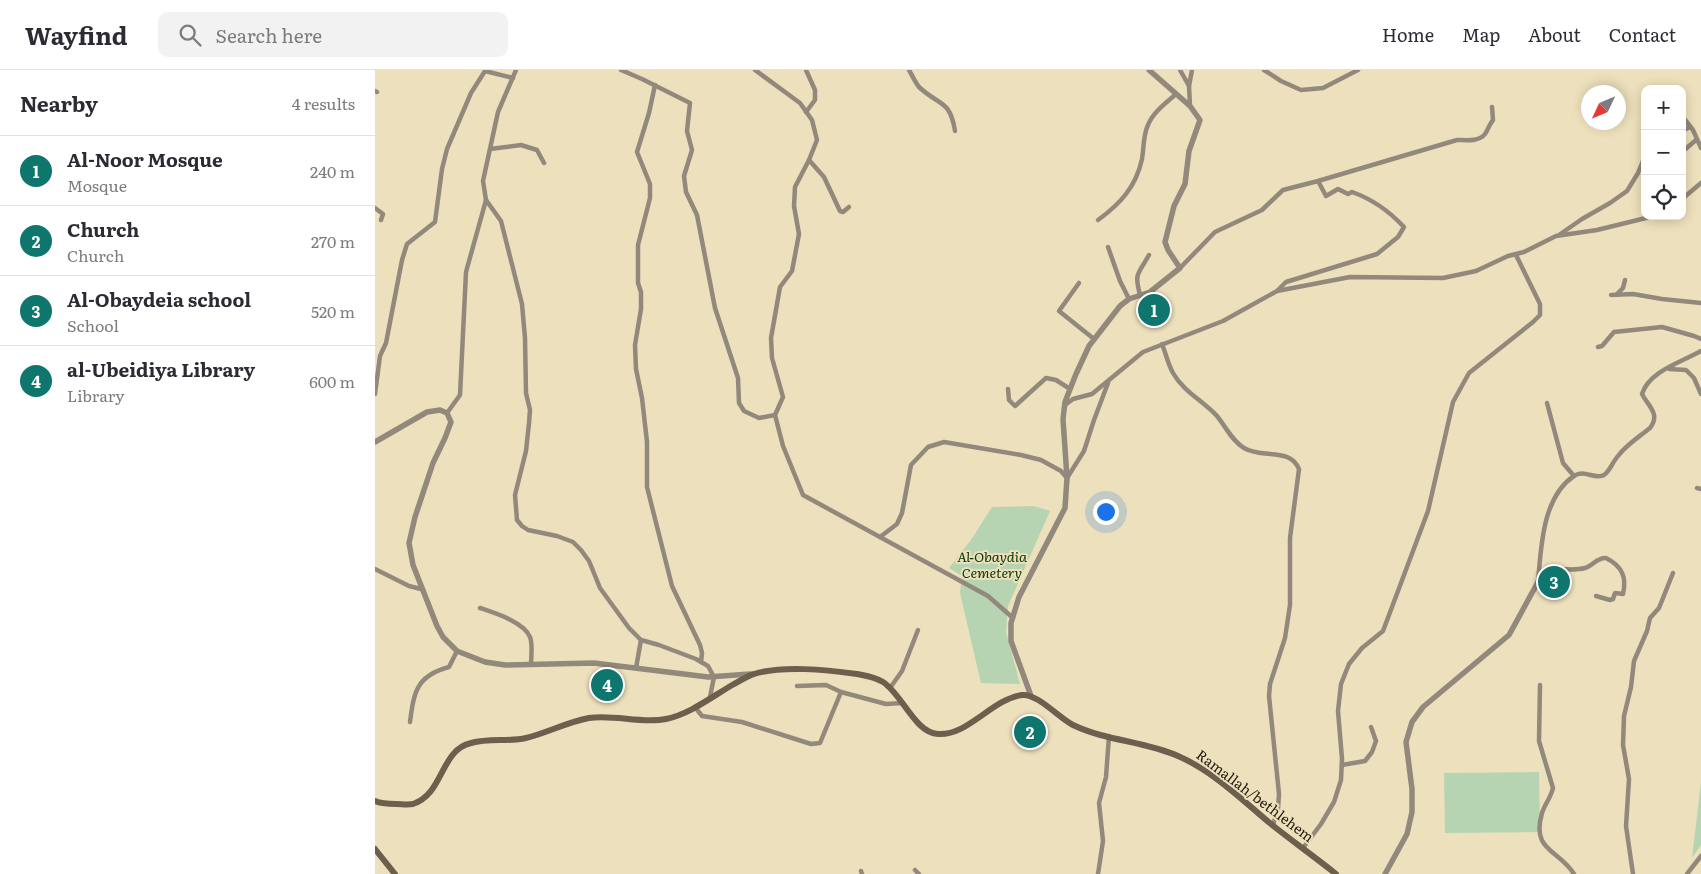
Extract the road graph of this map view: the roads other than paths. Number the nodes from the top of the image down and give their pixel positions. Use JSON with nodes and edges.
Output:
{"nodes":[{"id":1,"x":516,"y":70,"type":"edge"},
{"id":2,"x":621,"y":70,"type":"edge"},
{"id":3,"x":755,"y":70,"type":"edge"},
{"id":4,"x":806,"y":70,"type":"edge"},
{"id":5,"x":909,"y":70,"type":"edge"},
{"id":6,"x":1149,"y":70,"type":"edge"},
{"id":7,"x":1180,"y":70,"type":"edge"},
{"id":8,"x":1192,"y":70,"type":"edge"},
{"id":9,"x":1264,"y":70,"type":"edge"},
{"id":10,"x":1358,"y":70,"type":"edge"},
{"id":11,"x":513,"y":78,"type":"junction"},
{"id":12,"x":655,"y":85,"type":"junction"},
{"id":13,"x":1189,"y":86,"type":"junction"},
{"id":14,"x":1176,"y":94,"type":"junction"},
{"id":15,"x":1190,"y":106,"type":"junction"},
{"id":16,"x":1492,"y":107,"type":"dead end"},
{"id":17,"x":806,"y":112,"type":"junction"},
{"id":18,"x":1686,"y":122,"type":"edge"},
{"id":19,"x":1690,"y":127,"type":"junction"},
{"id":20,"x":1684,"y":130,"type":"edge"},
{"id":21,"x":955,"y":131,"type":"dead end"},
{"id":22,"x":1696,"y":140,"type":"junction"},
{"id":23,"x":1701,"y":148,"type":"edge"},
{"id":24,"x":490,"y":149,"type":"junction"},
{"id":25,"x":1686,"y":150,"type":"edge"},
{"id":26,"x":809,"y":160,"type":"junction"},
{"id":27,"x":544,"y":163,"type":"dead end"},
{"id":28,"x":1641,"y":167,"type":"edge"},
{"id":29,"x":1318,"y":181,"type":"junction"},
{"id":30,"x":1701,"y":183,"type":"edge"},
{"id":31,"x":1686,"y":196,"type":"edge"},
{"id":32,"x":486,"y":200,"type":"junction"},
{"id":33,"x":375,"y":208,"type":"edge"},
{"id":34,"x":849,"y":208,"type":"dead end"},
{"id":35,"x":1641,"y":219,"type":"edge"},
{"id":36,"x":381,"y":220,"type":"dead end"},
{"id":37,"x":1098,"y":220,"type":"dead end"},
{"id":38,"x":1557,"y":236,"type":"junction"},
{"id":39,"x":1108,"y":247,"type":"dead end"},
{"id":40,"x":1515,"y":254,"type":"junction"},
{"id":41,"x":1149,"y":256,"type":"dead end"},
{"id":42,"x":1180,"y":268,"type":"junction"},
{"id":43,"x":1625,"y":280,"type":"dead end"},
{"id":44,"x":1079,"y":283,"type":"dead end"},
{"id":45,"x":1277,"y":291,"type":"junction"},
{"id":46,"x":1141,"y":295,"type":"junction"},
{"id":47,"x":1129,"y":298,"type":"junction"},
{"id":48,"x":1701,"y":303,"type":"edge"},
{"id":49,"x":1095,"y":339,"type":"junction"},
{"id":50,"x":1701,"y":340,"type":"edge"},
{"id":51,"x":1162,"y":344,"type":"junction"},
{"id":52,"x":1598,"y":348,"type":"dead end"},
{"id":53,"x":1701,"y":351,"type":"edge"},
{"id":54,"x":1667,"y":369,"type":"junction"},
{"id":55,"x":1109,"y":381,"type":"junction"},
{"id":56,"x":1008,"y":389,"type":"dead end"},
{"id":57,"x":1070,"y":389,"type":"junction"},
{"id":58,"x":375,"y":394,"type":"edge"},
{"id":59,"x":1701,"y":394,"type":"edge"},
{"id":60,"x":1547,"y":403,"type":"dead end"},
{"id":61,"x":1065,"y":405,"type":"junction"},
{"id":62,"x":447,"y":413,"type":"junction"},
{"id":63,"x":775,"y":415,"type":"junction"},
{"id":64,"x":375,"y":442,"type":"edge"},
{"id":65,"x":1574,"y":476,"type":"junction"},
{"id":66,"x":1067,"y":478,"type":"junction"},
{"id":67,"x":880,"y":537,"type":"junction"},
{"id":68,"x":375,"y":569,"type":"edge"},
{"id":69,"x":1673,"y":574,"type":"dead end"},
{"id":70,"x":1537,"y":582,"type":"junction"},
{"id":71,"x":421,"y":588,"type":"junction"},
{"id":72,"x":1595,"y":596,"type":"dead end"},
{"id":73,"x":480,"y":608,"type":"dead end"},
{"id":74,"x":1013,"y":618,"type":"junction"},
{"id":75,"x":918,"y":630,"type":"dead end"},
{"id":76,"x":641,"y":640,"type":"junction"},
{"id":77,"x":457,"y":651,"type":"junction"},
{"id":78,"x":701,"y":662,"type":"junction"},
{"id":79,"x":531,"y":665,"type":"junction"},
{"id":80,"x":636,"y":668,"type":"junction"},
{"id":81,"x":752,"y":674,"type":"junction"},
{"id":82,"x":715,"y":676,"type":"junction"},
{"id":83,"x":1540,"y":685,"type":"dead end"},
{"id":84,"x":797,"y":686,"type":"dead end"},
{"id":85,"x":890,"y":688,"type":"junction"},
{"id":86,"x":841,"y":692,"type":"junction"},
{"id":87,"x":1031,"y":696,"type":"junction"},
{"id":88,"x":710,"y":698,"type":"junction"},
{"id":89,"x":903,"y":702,"type":"junction"},
{"id":90,"x":695,"y":707,"type":"junction"},
{"id":91,"x":410,"y":722,"type":"dead end"},
{"id":92,"x":1371,"y":726,"type":"dead end"},
{"id":93,"x":1109,"y":736,"type":"junction"},
{"id":94,"x":1342,"y":764,"type":"junction"},
{"id":95,"x":375,"y":801,"type":"edge"},
{"id":96,"x":1273,"y":825,"type":"junction"},
{"id":97,"x":1303,"y":848,"type":"junction"},
{"id":98,"x":375,"y":850,"type":"edge"},
{"id":99,"x":1701,"y":856,"type":"edge"},
{"id":100,"x":395,"y":874,"type":"edge"},
{"id":101,"x":1098,"y":874,"type":"edge"},
{"id":102,"x":1337,"y":874,"type":"edge"},
{"id":103,"x":1385,"y":874,"type":"edge"},
{"id":104,"x":1574,"y":874,"type":"edge"},
{"id":105,"x":1633,"y":874,"type":"edge"},
{"id":106,"x":1687,"y":874,"type":"edge"}],
"edges":[{"from":1,"to":11,"type":"street"},
{"from":2,"to":12,"type":"street"},
{"from":3,"to":17,"type":"street"},
{"from":4,"to":17,"type":"street"},
{"from":5,"to":21,"type":"street"},
{"from":6,"to":14,"type":"street"},
{"from":7,"to":13,"type":"street"},
{"from":8,"to":13,"type":"street"},
{"from":9,"to":10,"type":"street"},
{"from":11,"to":24,"type":"street"},
{"from":11,"to":58,"type":"street"},
{"from":12,"to":63,"type":"street"},
{"from":12,"to":78,"type":"street"},
{"from":13,"to":15,"type":"street"},
{"from":14,"to":15,"type":"street"},
{"from":14,"to":37,"type":"street"},
{"from":15,"to":42,"type":"street"},
{"from":16,"to":29,"type":"street"},
{"from":17,"to":26,"type":"street"},
{"from":18,"to":19,"type":"street"},
{"from":19,"to":20,"type":"street"},
{"from":19,"to":22,"type":"street"},
{"from":22,"to":23,"type":"street"},
{"from":22,"to":25,"type":"street"},
{"from":24,"to":27,"type":"street"},
{"from":24,"to":32,"type":"street"},
{"from":26,"to":34,"type":"street"},
{"from":26,"to":63,"type":"street"},
{"from":28,"to":38,"type":"street"},
{"from":29,"to":42,"type":"street"},
{"from":29,"to":45,"type":"street"},
{"from":30,"to":31,"type":"street"},
{"from":32,"to":62,"type":"street"},
{"from":32,"to":76,"type":"street"},
{"from":33,"to":36,"type":"street"},
{"from":35,"to":38,"type":"street"},
{"from":38,"to":40,"type":"street"},
{"from":39,"to":47,"type":"street"},
{"from":40,"to":45,"type":"street"},
{"from":40,"to":94,"type":"street"},
{"from":41,"to":46,"type":"street"},
{"from":42,"to":46,"type":"street"},
{"from":43,"to":48,"type":"street"},
{"from":44,"to":49,"type":"street"},
{"from":45,"to":51,"type":"street"},
{"from":46,"to":47,"type":"street"},
{"from":47,"to":49,"type":"street"},
{"from":49,"to":57,"type":"street"},
{"from":50,"to":52,"type":"street"},
{"from":51,"to":55,"type":"street"},
{"from":51,"to":96,"type":"street"},
{"from":53,"to":54,"type":"street"},
{"from":54,"to":59,"type":"street"},
{"from":54,"to":65,"type":"street"},
{"from":55,"to":61,"type":"street"},
{"from":55,"to":66,"type":"street"},
{"from":56,"to":57,"type":"street"},
{"from":57,"to":61,"type":"street"},
{"from":60,"to":65,"type":"street"},
{"from":61,"to":66,"type":"street"},
{"from":62,"to":64,"type":"street"},
{"from":62,"to":71,"type":"street"},
{"from":63,"to":67,"type":"street"},
{"from":65,"to":70,"type":"street"},
{"from":66,"to":67,"type":"street"},
{"from":66,"to":74,"type":"street"},
{"from":67,"to":74,"type":"street"},
{"from":68,"to":71,"type":"street"},
{"from":69,"to":105,"type":"street"},
{"from":70,"to":72,"type":"street"},
{"from":70,"to":103,"type":"street"},
{"from":71,"to":77,"type":"street"},
{"from":73,"to":79,"type":"street"},
{"from":74,"to":87,"type":"street"},
{"from":75,"to":85,"type":"street"},
{"from":76,"to":78,"type":"street"},
{"from":76,"to":80,"type":"street"},
{"from":77,"to":79,"type":"street"},
{"from":77,"to":91,"type":"street"},
{"from":78,"to":82,"type":"street"},
{"from":79,"to":80,"type":"street"},
{"from":80,"to":82,"type":"street"},
{"from":81,"to":82,"type":"street"},
{"from":81,"to":85,"type":"main road"},
{"from":81,"to":88,"type":"main road"},
{"from":82,"to":88,"type":"street"},
{"from":83,"to":104,"type":"street"},
{"from":84,"to":86,"type":"street"},
{"from":85,"to":89,"type":"main road"},
{"from":86,"to":89,"type":"street"},
{"from":86,"to":90,"type":"street"},
{"from":87,"to":89,"type":"main road"},
{"from":87,"to":93,"type":"main road","name":"Ramallah/bethlehem"},
{"from":88,"to":90,"type":"main road"},
{"from":90,"to":95,"type":"main road"},
{"from":92,"to":94,"type":"street"},
{"from":93,"to":96,"type":"main road","name":"Ramallah/bethlehem"},
{"from":93,"to":101,"type":"street"},
{"from":94,"to":97,"type":"street"},
{"from":96,"to":97,"type":"main road","name":"Ramallah/bethlehem"},
{"from":97,"to":102,"type":"main road","name":"Ramallah/bethlehem"},
{"from":98,"to":100,"type":"main road"},
{"from":99,"to":106,"type":"street"}]}
